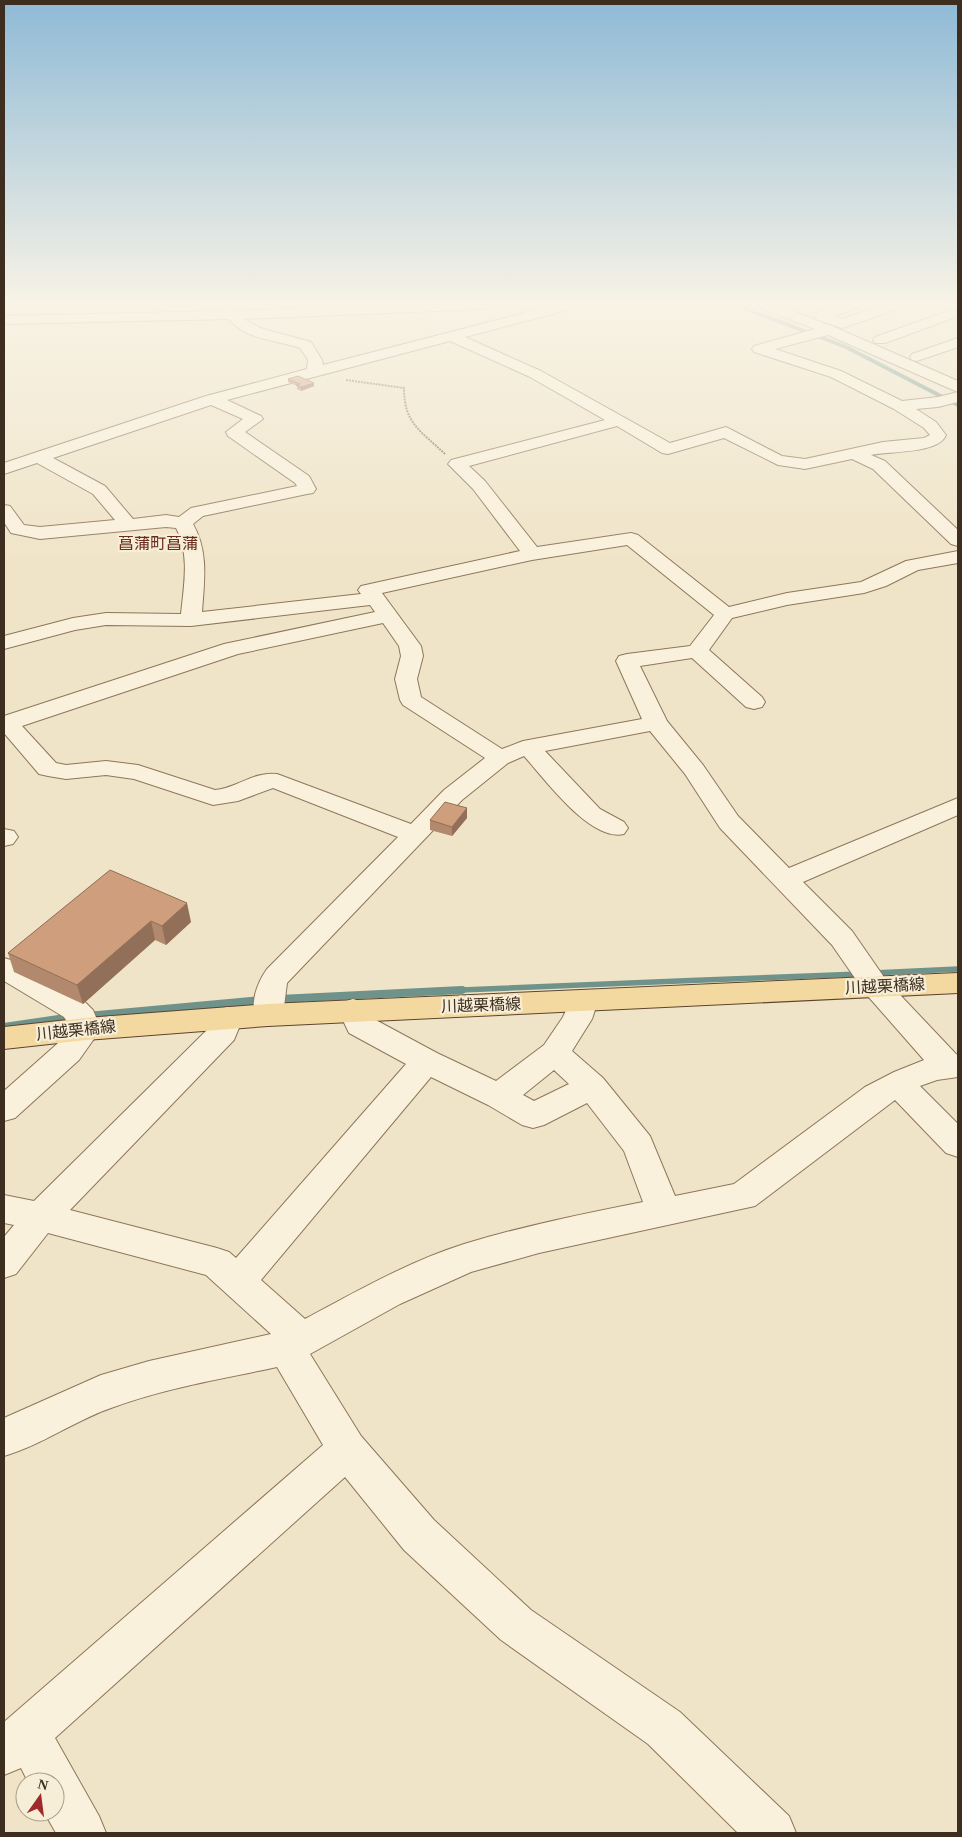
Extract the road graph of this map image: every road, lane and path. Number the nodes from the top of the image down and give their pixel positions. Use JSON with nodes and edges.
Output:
{"nodes":[{"id":1,"x":244,"y":391,"type":"edge"},
{"id":2,"x":404,"y":391,"type":"edge"},
{"id":3,"x":568,"y":391,"type":"edge"},
{"id":4,"x":869,"y":391,"type":"edge"},
{"id":5,"x":958,"y":397,"type":"edge"},
{"id":6,"x":212,"y":399,"type":"junction"},
{"id":7,"x":900,"y":406,"type":"junction"},
{"id":8,"x":619,"y":421,"type":"junction"},
{"id":9,"x":854,"y":453,"type":"junction"},
{"id":10,"x":40,"y":458,"type":"junction"},
{"id":11,"x":457,"y":464,"type":"junction"},
{"id":12,"x":4,"y":469,"type":"edge"},
{"id":13,"x":4,"y":510,"type":"edge"},
{"id":14,"x":183,"y":523,"type":"junction"},
{"id":15,"x":129,"y":525,"type":"junction"},
{"id":16,"x":958,"y":540,"type":"edge"},
{"id":17,"x":532,"y":554,"type":"junction"},
{"id":18,"x":958,"y":557,"type":"edge"},
{"id":19,"x":382,"y":607,"type":"junction"},
{"id":20,"x":725,"y":614,"type":"junction"},
{"id":21,"x":191,"y":620,"type":"junction"},
{"id":22,"x":4,"y":643,"type":"edge"},
{"id":23,"x":697,"y":652,"type":"junction"},
{"id":24,"x":754,"y":702,"type":"dead end"},
{"id":25,"x":5,"y":723,"type":"edge"},
{"id":26,"x":656,"y":723,"type":"junction"},
{"id":27,"x":528,"y":747,"type":"junction"},
{"id":28,"x":500,"y":758,"type":"junction"},
{"id":29,"x":958,"y":806,"type":"edge"},
{"id":30,"x":615,"y":828,"type":"dead end"},
{"id":31,"x":414,"y":834,"type":"junction"},
{"id":32,"x":785,"y":880,"type":"junction"},
{"id":33,"x":4,"y":968,"type":"edge"},
{"id":34,"x":958,"y":983,"type":"edge"},
{"id":35,"x":876,"y":987,"type":"junction"},
{"id":36,"x":583,"y":1001,"type":"junction"},
{"id":37,"x":353,"y":1010,"type":"junction"},
{"id":38,"x":268,"y":1015,"type":"junction"},
{"id":39,"x":228,"y":1018,"type":"junction"},
{"id":40,"x":86,"y":1029,"type":"junction"},
{"id":41,"x":4,"y":1038,"type":"edge"},
{"id":42,"x":555,"y":1053,"type":"junction"},
{"id":43,"x":426,"y":1061,"type":"junction"},
{"id":44,"x":953,"y":1065,"type":"edge"},
{"id":45,"x":898,"y":1084,"type":"junction"},
{"id":46,"x":592,"y":1086,"type":"junction"},
{"id":47,"x":500,"y":1096,"type":"junction"},
{"id":48,"x":4,"y":1109,"type":"edge"},
{"id":49,"x":958,"y":1144,"type":"edge"},
{"id":50,"x":4,"y":1210,"type":"edge"},
{"id":51,"x":664,"y":1212,"type":"junction"},
{"id":52,"x":41,"y":1217,"type":"junction"},
{"id":53,"x":4,"y":1263,"type":"edge"},
{"id":54,"x":238,"y":1281,"type":"junction"},
{"id":55,"x":294,"y":1344,"type":"junction"},
{"id":56,"x":4,"y":1437,"type":"edge"},
{"id":57,"x":347,"y":1449,"type":"junction"},
{"id":58,"x":15,"y":1742,"type":"edge"},
{"id":59,"x":44,"y":1772,"type":"edge"},
{"id":60,"x":65,"y":1803,"type":"edge"},
{"id":61,"x":82,"y":1833,"type":"edge"},
{"id":62,"x":772,"y":1833,"type":"edge"}],
"edges":[{"from":1,"to":6,"type":"street"},
{"from":2,"to":11,"type":"path"},
{"from":3,"to":8,"type":"street"},
{"from":4,"to":7,"type":"street"},
{"from":5,"to":7,"type":"street"},
{"from":6,"to":10,"type":"street"},
{"from":6,"to":14,"type":"street"},
{"from":7,"to":9,"type":"street"},
{"from":8,"to":9,"type":"street"},
{"from":8,"to":11,"type":"street"},
{"from":9,"to":16,"type":"street"},
{"from":10,"to":12,"type":"street"},
{"from":10,"to":15,"type":"street"},
{"from":11,"to":17,"type":"street"},
{"from":13,"to":15,"type":"street"},
{"from":14,"to":15,"type":"street"},
{"from":14,"to":21,"type":"street"},
{"from":17,"to":19,"type":"street"},
{"from":17,"to":20,"type":"street"},
{"from":18,"to":20,"type":"street"},
{"from":19,"to":21,"type":"street"},
{"from":19,"to":25,"type":"street"},
{"from":19,"to":28,"type":"street"},
{"from":20,"to":23,"type":"street"},
{"from":21,"to":22,"type":"street"},
{"from":23,"to":24,"type":"street"},
{"from":23,"to":26,"type":"street"},
{"from":25,"to":31,"type":"street"},
{"from":26,"to":27,"type":"street"},
{"from":26,"to":32,"type":"street"},
{"from":27,"to":28,"type":"street"},
{"from":27,"to":30,"type":"street"},
{"from":28,"to":31,"type":"street"},
{"from":29,"to":32,"type":"street"},
{"from":31,"to":38,"type":"street"},
{"from":32,"to":35,"type":"street"},
{"from":33,"to":40,"type":"street"},
{"from":34,"to":35,"type":"main road","name":"川越栗橋線"},
{"from":35,"to":36,"type":"main road","name":"川越栗橋線"},
{"from":35,"to":44,"type":"street"},
{"from":36,"to":37,"type":"main road","name":"川越栗橋線"},
{"from":36,"to":42,"type":"street"},
{"from":37,"to":38,"type":"main road","name":"川越栗橋線"},
{"from":37,"to":43,"type":"street"},
{"from":38,"to":39,"type":"main road","name":"川越栗橋線"},
{"from":39,"to":40,"type":"main road","name":"川越栗橋線"},
{"from":39,"to":52,"type":"street"},
{"from":40,"to":41,"type":"main road","name":"川越栗橋線"},
{"from":40,"to":48,"type":"street"},
{"from":42,"to":46,"type":"street"},
{"from":42,"to":47,"type":"street"},
{"from":43,"to":47,"type":"street"},
{"from":43,"to":54,"type":"street"},
{"from":44,"to":45,"type":"street"},
{"from":45,"to":49,"type":"street"},
{"from":45,"to":51,"type":"street"},
{"from":46,"to":47,"type":"street"},
{"from":46,"to":51,"type":"street"},
{"from":50,"to":52,"type":"street"},
{"from":51,"to":55,"type":"street"},
{"from":52,"to":53,"type":"street"},
{"from":52,"to":54,"type":"street"},
{"from":54,"to":55,"type":"street"},
{"from":55,"to":56,"type":"street"},
{"from":55,"to":57,"type":"street"},
{"from":57,"to":58,"type":"street"},
{"from":57,"to":62,"type":"street"},
{"from":58,"to":59,"type":"street"},
{"from":60,"to":61,"type":"street"}]}
